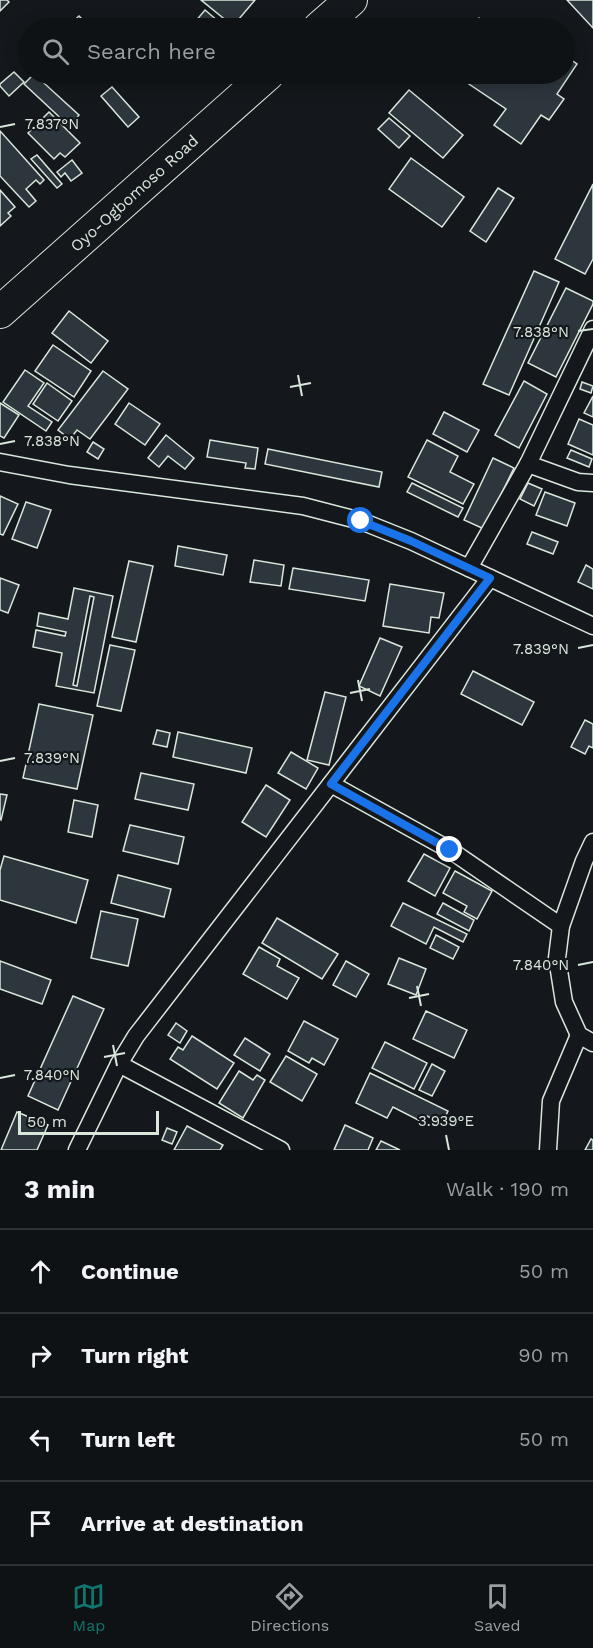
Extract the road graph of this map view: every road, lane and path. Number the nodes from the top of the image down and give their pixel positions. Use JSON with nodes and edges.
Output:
{"nodes":[{"id":1,"x":351,"y":0,"type":"edge"},
{"id":2,"x":330,"y":18,"type":"edge"},
{"id":3,"x":257,"y":84,"type":"edge"},
{"id":4,"x":0,"y":312,"type":"edge"},
{"id":5,"x":593,"y":329,"type":"edge"},
{"id":6,"x":0,"y":462,"type":"edge"},
{"id":7,"x":528,"y":464,"type":"junction"},
{"id":8,"x":593,"y":483,"type":"edge"},
{"id":9,"x":469,"y":568,"type":"junction"},
{"id":10,"x":490,"y":578,"type":"junction"},
{"id":11,"x":593,"y":626,"type":"edge"},
{"id":12,"x":331,"y":784,"type":"junction"},
{"id":13,"x":593,"y":842,"type":"edge"},
{"id":14,"x":561,"y":926,"type":"junction"},
{"id":15,"x":586,"y":1039,"type":"edge"},
{"id":16,"x":120,"y":1064,"type":"junction"},
{"id":17,"x":77,"y":1150,"type":"edge"},
{"id":18,"x":281,"y":1150,"type":"edge"},
{"id":19,"x":548,"y":1150,"type":"edge"}],
"edges":[{"from":1,"to":2,"type":"highway"},
{"from":3,"to":4,"type":"highway","name":"Oyo-Ogbomoso Road"},
{"from":5,"to":7,"type":"street"},
{"from":6,"to":9,"type":"street"},
{"from":7,"to":8,"type":"street"},
{"from":7,"to":9,"type":"street"},
{"from":9,"to":10,"type":"street"},
{"from":10,"to":11,"type":"street"},
{"from":10,"to":12,"type":"street"},
{"from":12,"to":14,"type":"street"},
{"from":12,"to":16,"type":"street"},
{"from":13,"to":14,"type":"street"},
{"from":14,"to":15,"type":"street"},
{"from":15,"to":19,"type":"street"},
{"from":16,"to":17,"type":"street"},
{"from":16,"to":18,"type":"street"}]}
